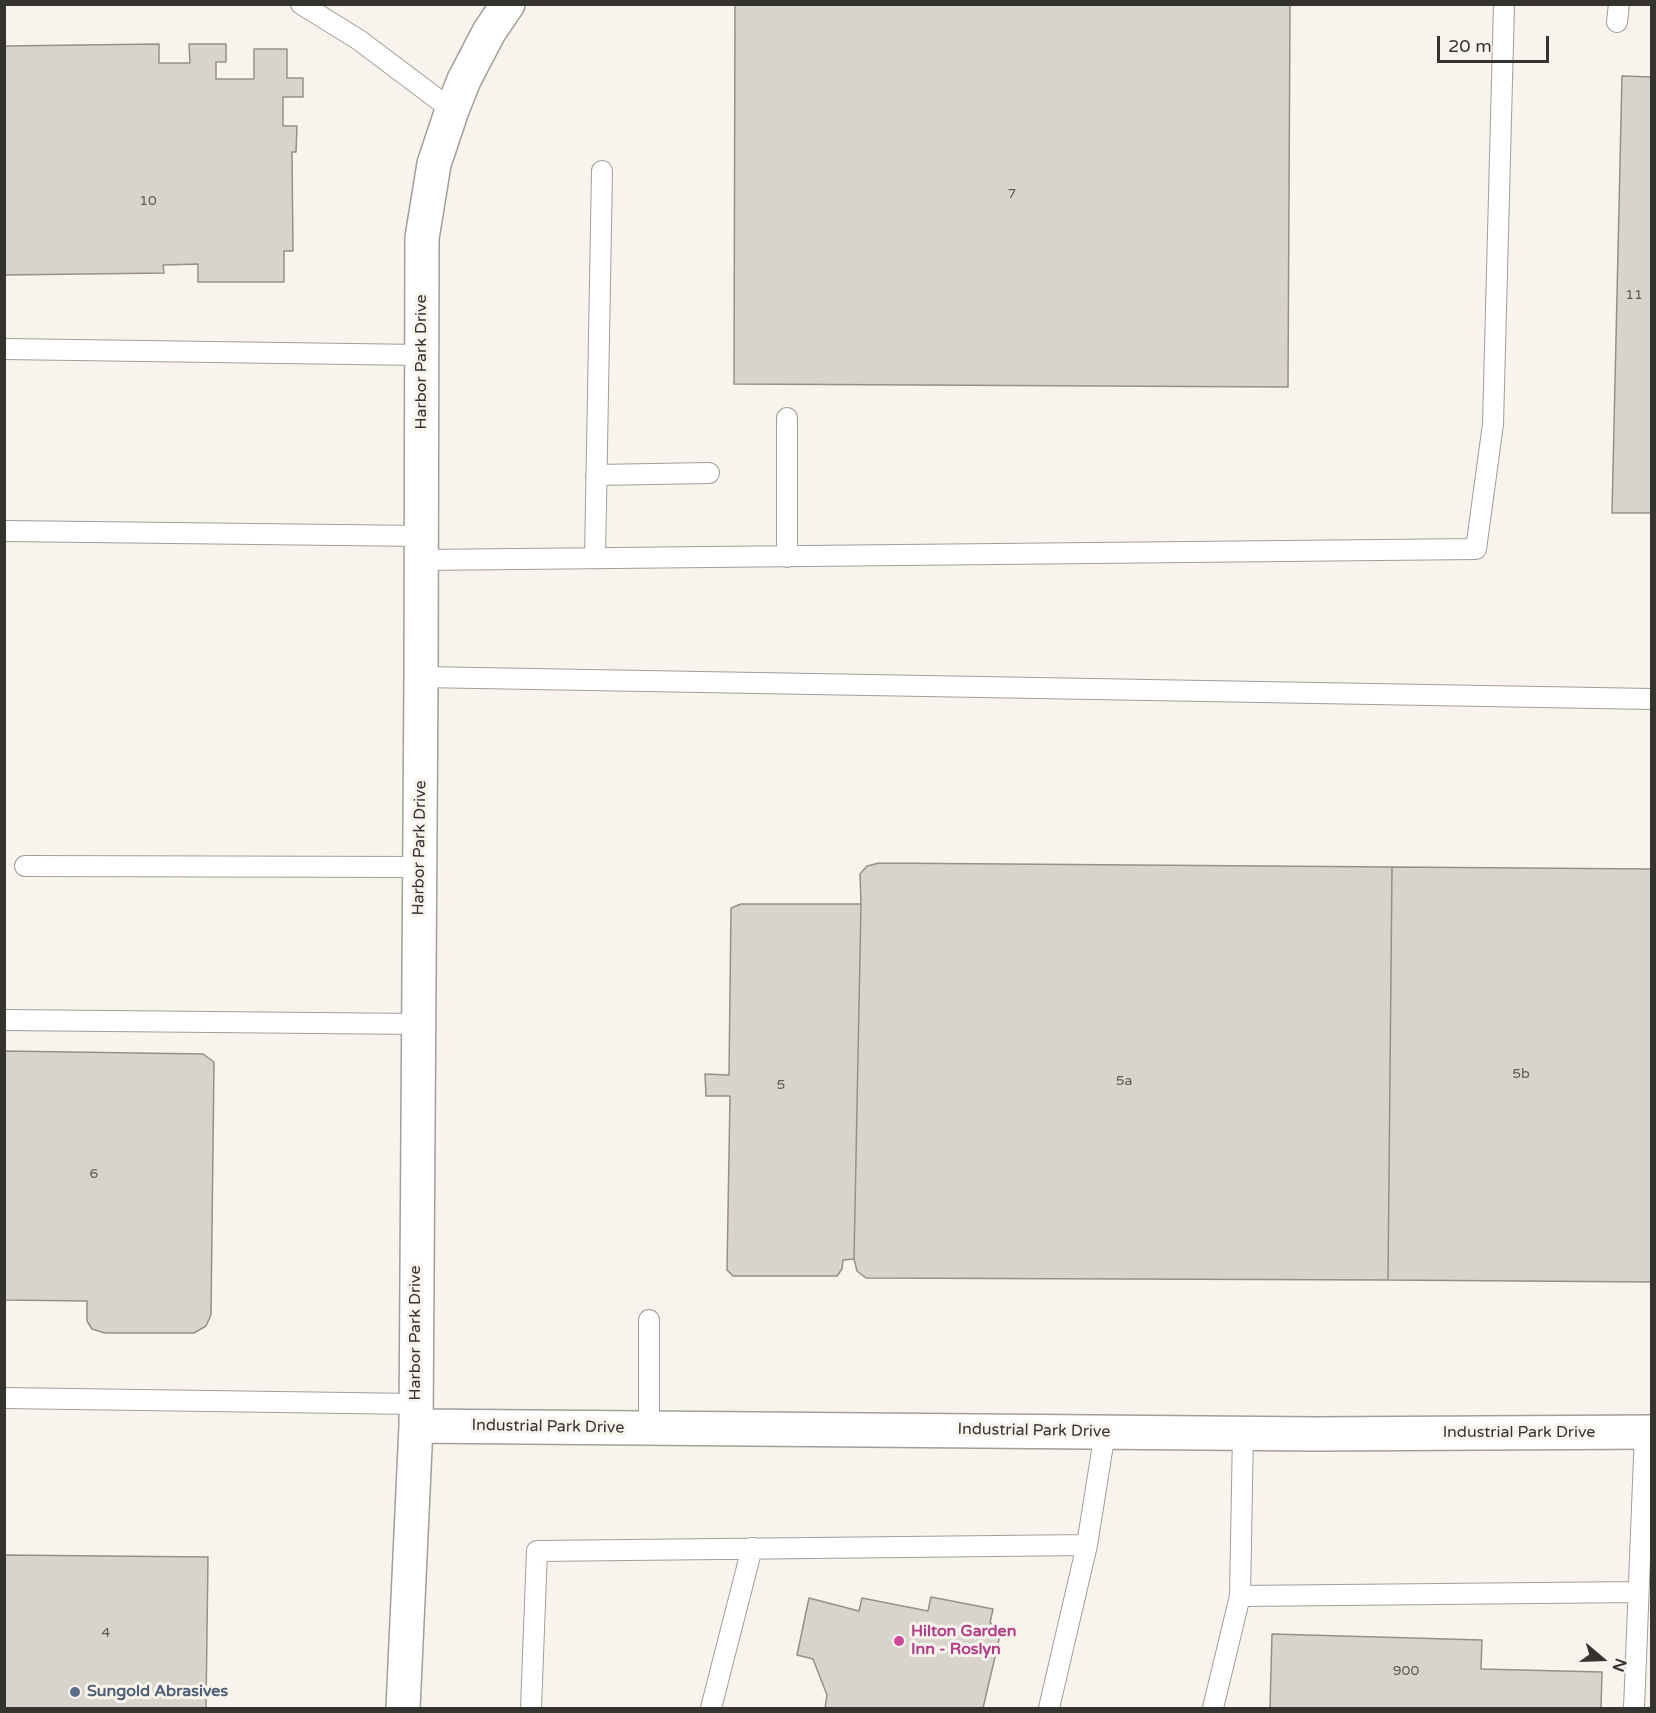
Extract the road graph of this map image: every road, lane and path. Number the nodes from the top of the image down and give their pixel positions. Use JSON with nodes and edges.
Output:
{"nodes":[{"id":1,"x":301,"y":4,"type":"edge"},
{"id":2,"x":508,"y":4,"type":"edge"},
{"id":3,"x":1504,"y":4,"type":"edge"},
{"id":4,"x":452,"y":110,"type":"junction"},
{"id":5,"x":602,"y":171,"type":"dead end"},
{"id":6,"x":4,"y":349,"type":"edge"},
{"id":7,"x":421,"y":355,"type":"junction"},
{"id":8,"x":787,"y":418,"type":"dead end"},
{"id":9,"x":710,"y":473,"type":"dead end"},
{"id":10,"x":597,"y":475,"type":"junction"},
{"id":11,"x":6,"y":531,"type":"edge"},
{"id":12,"x":422,"y":548,"type":"junction"},
{"id":13,"x":787,"y":557,"type":"junction"},
{"id":14,"x":595,"y":558,"type":"junction"},
{"id":15,"x":421,"y":677,"type":"junction"},
{"id":16,"x":1652,"y":699,"type":"edge"},
{"id":17,"x":25,"y":866,"type":"dead end"},
{"id":18,"x":420,"y":867,"type":"junction"},
{"id":19,"x":4,"y":1020,"type":"edge"},
{"id":20,"x":418,"y":1024,"type":"junction"},
{"id":21,"x":649,"y":1320,"type":"dead end"},
{"id":22,"x":4,"y":1398,"type":"edge"},
{"id":23,"x":416,"y":1415,"type":"junction"},
{"id":24,"x":649,"y":1428,"type":"junction"},
{"id":25,"x":1105,"y":1432,"type":"junction"},
{"id":26,"x":1648,"y":1432,"type":"edge"},
{"id":27,"x":1243,"y":1433,"type":"junction"},
{"id":28,"x":1087,"y":1545,"type":"junction"},
{"id":29,"x":752,"y":1548,"type":"junction"},
{"id":30,"x":1638,"y":1592,"type":"junction"},
{"id":31,"x":1240,"y":1596,"type":"junction"},
{"id":32,"x":403,"y":1708,"type":"edge"},
{"id":33,"x":531,"y":1708,"type":"edge"},
{"id":34,"x":711,"y":1708,"type":"edge"},
{"id":35,"x":1049,"y":1708,"type":"edge"},
{"id":36,"x":1213,"y":1708,"type":"edge"},
{"id":37,"x":1634,"y":1708,"type":"edge"}],
"edges":[{"from":1,"to":4,"type":"lane"},
{"from":2,"to":4,"type":"street","name":"Harbor Park Drive"},
{"from":3,"to":13,"type":"lane"},
{"from":4,"to":7,"type":"street","name":"Harbor Park Drive"},
{"from":5,"to":10,"type":"lane"},
{"from":6,"to":7,"type":"lane"},
{"from":7,"to":12,"type":"street","name":"Harbor Park Drive"},
{"from":8,"to":13,"type":"lane"},
{"from":9,"to":10,"type":"lane"},
{"from":10,"to":14,"type":"lane"},
{"from":11,"to":12,"type":"lane"},
{"from":12,"to":14,"type":"lane"},
{"from":12,"to":15,"type":"street","name":"Harbor Park Drive"},
{"from":13,"to":14,"type":"lane"},
{"from":15,"to":16,"type":"lane"},
{"from":15,"to":18,"type":"street","name":"Harbor Park Drive"},
{"from":17,"to":18,"type":"lane"},
{"from":18,"to":20,"type":"street","name":"Harbor Park Drive"},
{"from":19,"to":20,"type":"lane"},
{"from":20,"to":23,"type":"street","name":"Harbor Park Drive"},
{"from":21,"to":24,"type":"lane"},
{"from":22,"to":23,"type":"lane"},
{"from":23,"to":24,"type":"street","name":"Industrial Park Drive"},
{"from":23,"to":32,"type":"street","name":"Harbor Park Drive"},
{"from":24,"to":25,"type":"street","name":"Industrial Park Drive"},
{"from":25,"to":27,"type":"street","name":"Industrial Park Drive"},
{"from":25,"to":28,"type":"lane"},
{"from":26,"to":27,"type":"street","name":"Industrial Park Drive"},
{"from":26,"to":30,"type":"lane"},
{"from":27,"to":31,"type":"lane"},
{"from":28,"to":29,"type":"lane"},
{"from":28,"to":35,"type":"lane"},
{"from":29,"to":33,"type":"lane"},
{"from":29,"to":34,"type":"lane"},
{"from":30,"to":31,"type":"lane"},
{"from":30,"to":37,"type":"lane"},
{"from":31,"to":36,"type":"lane"}]}
